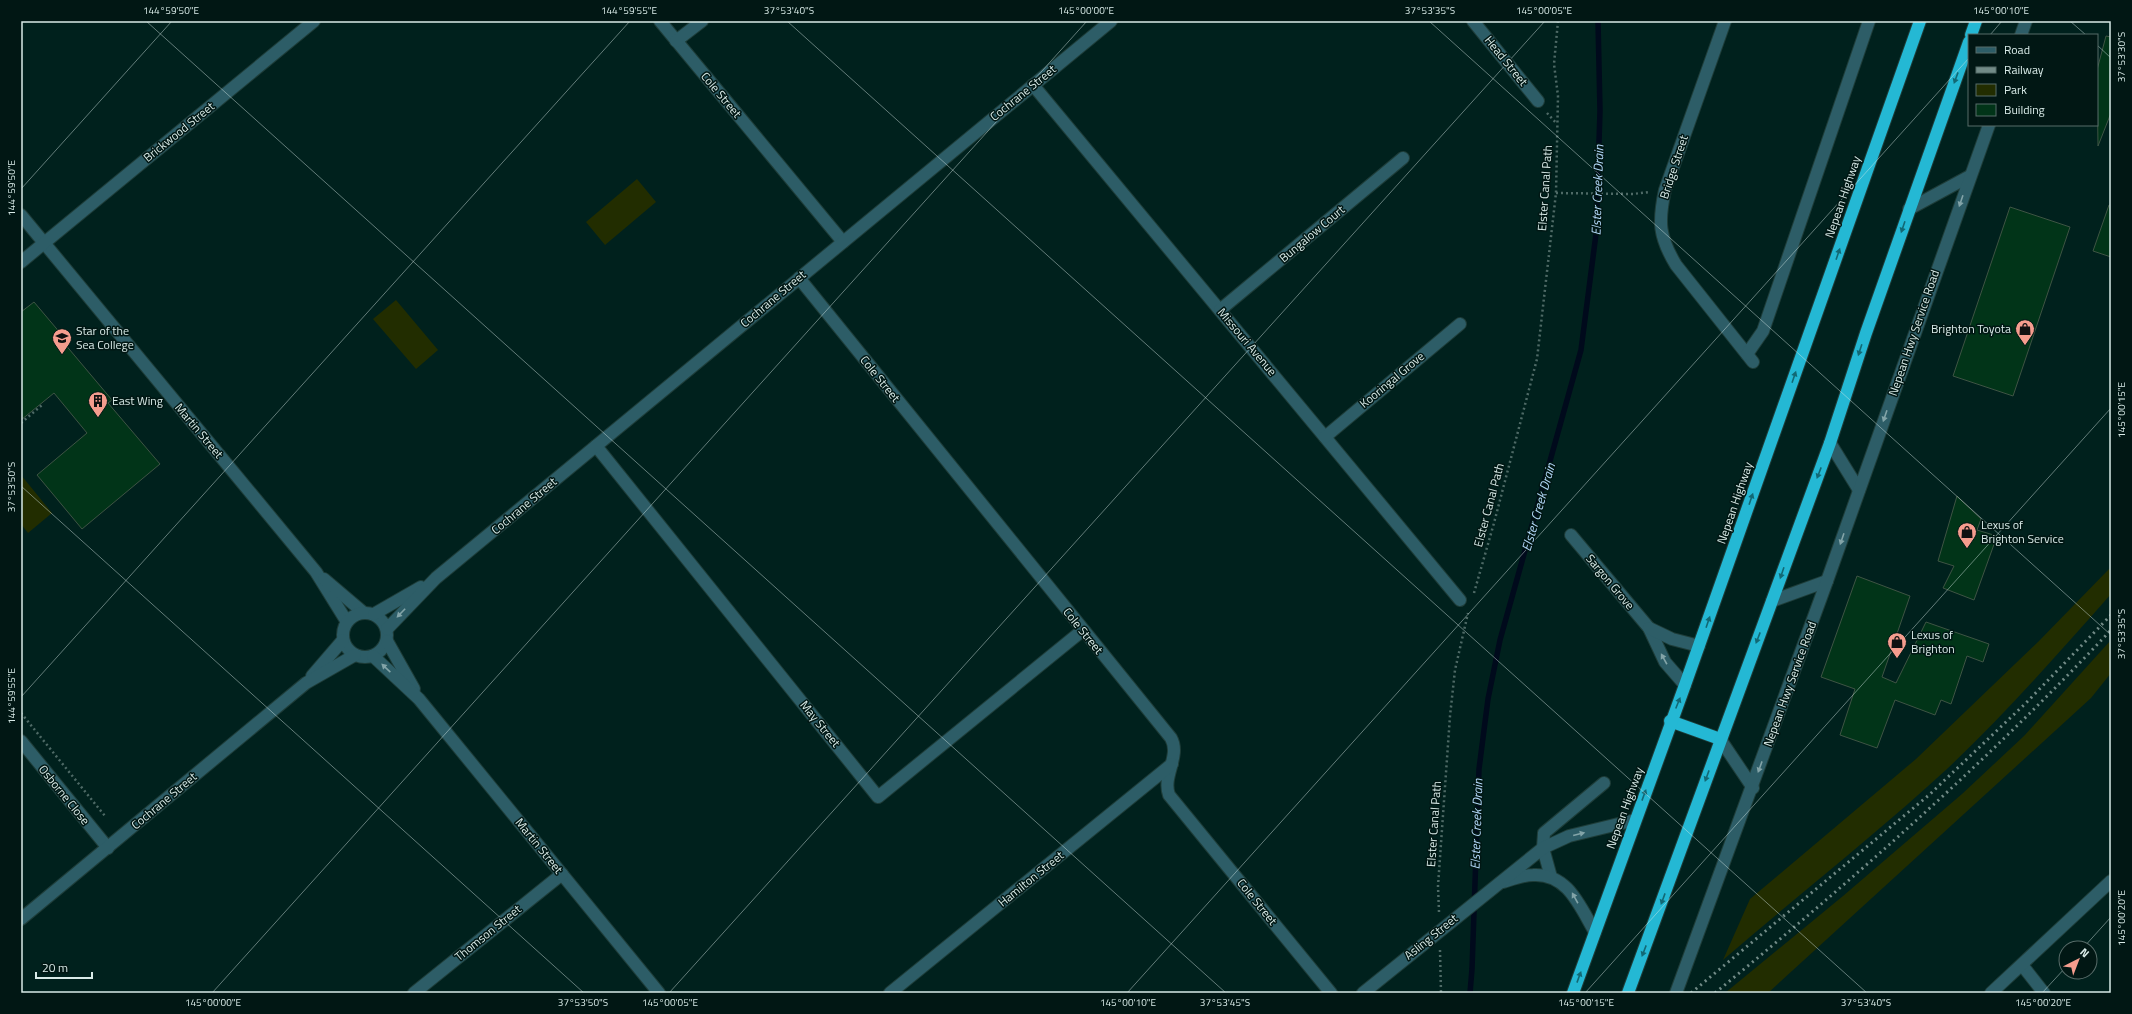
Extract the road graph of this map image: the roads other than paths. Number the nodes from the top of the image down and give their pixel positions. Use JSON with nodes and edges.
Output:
{"nodes":[{"id":1,"x":314,"y":21,"type":"edge"},
{"id":2,"x":660,"y":21,"type":"edge"},
{"id":3,"x":702,"y":21,"type":"edge"},
{"id":4,"x":1111,"y":21,"type":"edge"},
{"id":5,"x":1473,"y":21,"type":"edge"},
{"id":6,"x":1725,"y":21,"type":"edge"},
{"id":7,"x":1869,"y":21,"type":"edge"},
{"id":8,"x":1920,"y":21,"type":"edge"},
{"id":9,"x":2026,"y":21,"type":"edge"},
{"id":10,"x":2021,"y":34,"type":"edge"},
{"id":11,"x":676,"y":41,"type":"junction"},
{"id":12,"x":1968,"y":44,"type":"edge"},
{"id":13,"x":1033,"y":85,"type":"junction"},
{"id":14,"x":1538,"y":101,"type":"dead end"},
{"id":15,"x":1989,"y":126,"type":"edge"},
{"id":16,"x":1403,"y":158,"type":"dead end"},
{"id":17,"x":1970,"y":176,"type":"junction"},
{"id":18,"x":1909,"y":209,"type":"junction"},
{"id":19,"x":21,"y":215,"type":"edge"},
{"id":20,"x":843,"y":242,"type":"junction"},
{"id":21,"x":44,"y":243,"type":"junction"},
{"id":22,"x":21,"y":262,"type":"edge"},
{"id":23,"x":799,"y":278,"type":"junction"},
{"id":24,"x":1220,"y":310,"type":"junction"},
{"id":25,"x":1460,"y":324,"type":"dead end"},
{"id":26,"x":1325,"y":437,"type":"junction"},
{"id":27,"x":1830,"y":443,"type":"junction"},
{"id":28,"x":596,"y":446,"type":"junction"},
{"id":29,"x":1859,"y":490,"type":"junction"},
{"id":30,"x":1571,"y":535,"type":"dead end"},
{"id":31,"x":316,"y":572,"type":"junction"},
{"id":32,"x":436,"y":578,"type":"junction"},
{"id":33,"x":1827,"y":581,"type":"junction"},
{"id":34,"x":1772,"y":602,"type":"junction"},
{"id":35,"x":1465,"y":603,"type":"road end"},
{"id":36,"x":369,"y":613,"type":"junction"},
{"id":37,"x":347,"y":622,"type":"junction"},
{"id":38,"x":387,"y":628,"type":"junction"},
{"id":39,"x":1649,"y":628,"type":"junction"},
{"id":40,"x":1082,"y":630,"type":"junction"},
{"id":41,"x":343,"y":640,"type":"junction"},
{"id":42,"x":387,"y":641,"type":"junction"},
{"id":43,"x":1699,"y":646,"type":"junction"},
{"id":44,"x":355,"y":655,"type":"junction"},
{"id":45,"x":373,"y":656,"type":"junction"},
{"id":46,"x":306,"y":683,"type":"junction"},
{"id":47,"x":1685,"y":685,"type":"junction"},
{"id":48,"x":419,"y":698,"type":"junction"},
{"id":49,"x":1670,"y":722,"type":"junction"},
{"id":50,"x":1720,"y":739,"type":"junction"},
{"id":51,"x":21,"y":741,"type":"edge"},
{"id":52,"x":1172,"y":764,"type":"junction"},
{"id":53,"x":1604,"y":782,"type":"dead end"},
{"id":54,"x":1753,"y":788,"type":"junction"},
{"id":55,"x":1635,"y":820,"type":"junction"},
{"id":56,"x":108,"y":848,"type":"junction"},
{"id":57,"x":1543,"y":848,"type":"junction"},
{"id":58,"x":562,"y":874,"type":"junction"},
{"id":59,"x":1551,"y":877,"type":"junction"},
{"id":60,"x":2111,"y":881,"type":"edge"},
{"id":61,"x":1500,"y":882,"type":"junction"},
{"id":62,"x":21,"y":919,"type":"edge"},
{"id":63,"x":1595,"y":932,"type":"junction"},
{"id":64,"x":2022,"y":965,"type":"junction"},
{"id":65,"x":414,"y":993,"type":"edge"},
{"id":66,"x":659,"y":993,"type":"edge"},
{"id":67,"x":890,"y":993,"type":"edge"},
{"id":68,"x":1331,"y":993,"type":"edge"},
{"id":69,"x":1362,"y":993,"type":"edge"},
{"id":70,"x":1573,"y":993,"type":"edge"},
{"id":71,"x":1628,"y":993,"type":"edge"},
{"id":72,"x":1676,"y":993,"type":"edge"},
{"id":73,"x":1991,"y":993,"type":"edge"},
{"id":74,"x":2044,"y":993,"type":"edge"}],
"edges":[{"from":1,"to":21,"type":"street","name":"Brickwood Street"},
{"from":2,"to":11,"type":"street","name":"Cole Street"},
{"from":3,"to":11,"type":"street"},
{"from":4,"to":13,"type":"street","name":"Cochrane Street"},
{"from":5,"to":14,"type":"street","name":"Head Street"},
{"from":6,"to":7,"type":"street","name":"Bridge Street"},
{"from":43,"to":8,"type":"highway","name":"Nepean Highway","one_way":true},
{"from":9,"to":10,"type":"street"},
{"from":11,"to":20,"type":"street","name":"Cole Street"},
{"from":12,"to":18,"type":"highway","one_way":true},
{"from":13,"to":20,"type":"street","name":"Cochrane Street"},
{"from":13,"to":24,"type":"street","name":"Missouri Avenue"},
{"from":15,"to":17,"type":"street","name":"Nepean Hwy Service Road"},
{"from":16,"to":24,"type":"street","name":"Bungalow Court"},
{"from":17,"to":18,"type":"street"},
{"from":17,"to":29,"type":"street","name":"Nepean Hwy Service Road","one_way":true},
{"from":18,"to":27,"type":"highway","one_way":true},
{"from":19,"to":21,"type":"street","name":"Martin Street"},
{"from":20,"to":23,"type":"street","name":"Cochrane Street"},
{"from":21,"to":22,"type":"street","name":"Brickwood Street"},
{"from":21,"to":31,"type":"street","name":"Martin Street"},
{"from":23,"to":28,"type":"street","name":"Cochrane Street"},
{"from":23,"to":40,"type":"street","name":"Cole Street"},
{"from":24,"to":26,"type":"street","name":"Missouri Avenue"},
{"from":25,"to":26,"type":"street","name":"Kooringal Grove"},
{"from":26,"to":35,"type":"street","name":"Missouri Avenue"},
{"from":27,"to":29,"type":"street"},
{"from":27,"to":34,"type":"highway","one_way":true},
{"from":28,"to":32,"type":"street","name":"Cochrane Street"},
{"from":28,"to":40,"type":"street","name":"May Street"},
{"from":29,"to":33,"type":"street","name":"Nepean Hwy Service Road","one_way":true},
{"from":30,"to":39,"type":"street","name":"Sargon Grove"},
{"from":31,"to":36,"type":"street","name":"Martin Street"},
{"from":31,"to":37,"type":"street","name":"Martin Street"},
{"from":32,"to":36,"type":"street","name":"Cochrane Street"},
{"from":32,"to":38,"type":"street","name":"Cochrane Street","one_way":true},
{"from":33,"to":34,"type":"street"},
{"from":33,"to":54,"type":"street","name":"Nepean Hwy Service Road","one_way":true},
{"from":34,"to":50,"type":"highway","one_way":true},
{"from":36,"to":37,"type":"street"},
{"from":36,"to":38,"type":"street"},
{"from":37,"to":41,"type":"street"},
{"from":38,"to":42,"type":"street"},
{"from":39,"to":43,"type":"street","name":"Sargon Grove"},
{"from":47,"to":39,"type":"street","name":"Sargon Grove","one_way":true},
{"from":40,"to":52,"type":"street","name":"Cole Street"},
{"from":41,"to":44,"type":"street"},
{"from":41,"to":46,"type":"street","name":"Cochrane Street"},
{"from":42,"to":45,"type":"street"},
{"from":42,"to":48,"type":"street","name":"Martin Street"},
{"from":43,"to":47,"type":"highway","name":"Nepean Highway"},
{"from":44,"to":45,"type":"street"},
{"from":44,"to":46,"type":"street","name":"Cochrane Street"},
{"from":48,"to":45,"type":"street","name":"Martin Street","one_way":true},
{"from":46,"to":56,"type":"street","name":"Cochrane Street"},
{"from":49,"to":47,"type":"highway","name":"Nepean Highway","one_way":true},
{"from":48,"to":58,"type":"street","name":"Martin Street"},
{"from":49,"to":50,"type":"highway"},
{"from":55,"to":49,"type":"highway","name":"Nepean Highway","one_way":true},
{"from":50,"to":54,"type":"street"},
{"from":50,"to":71,"type":"highway","one_way":true},
{"from":51,"to":56,"type":"street","name":"Osborne Close"},
{"from":52,"to":67,"type":"street","name":"Hamilton Street"},
{"from":52,"to":68,"type":"street","name":"Cole Street"},
{"from":53,"to":57,"type":"street"},
{"from":54,"to":72,"type":"street","name":"Nepean Hwy Service Road"},
{"from":57,"to":55,"type":"street","name":"Asling Street","one_way":true},
{"from":55,"to":63,"type":"highway","name":"Nepean Highway"},
{"from":56,"to":62,"type":"street","name":"Cochrane Street"},
{"from":57,"to":59,"type":"street"},
{"from":57,"to":61,"type":"street","name":"Asling Street"},
{"from":58,"to":65,"type":"street","name":"Thomson Street"},
{"from":58,"to":66,"type":"street","name":"Martin Street"},
{"from":59,"to":61,"type":"street","name":"Asling Street"},
{"from":63,"to":59,"type":"street","name":"Asling Street","one_way":true},
{"from":60,"to":64,"type":"street"},
{"from":61,"to":69,"type":"street","name":"Asling Street"},
{"from":70,"to":63,"type":"highway","name":"Nepean Highway","one_way":true},
{"from":64,"to":73,"type":"street"},
{"from":64,"to":74,"type":"street"}]}
